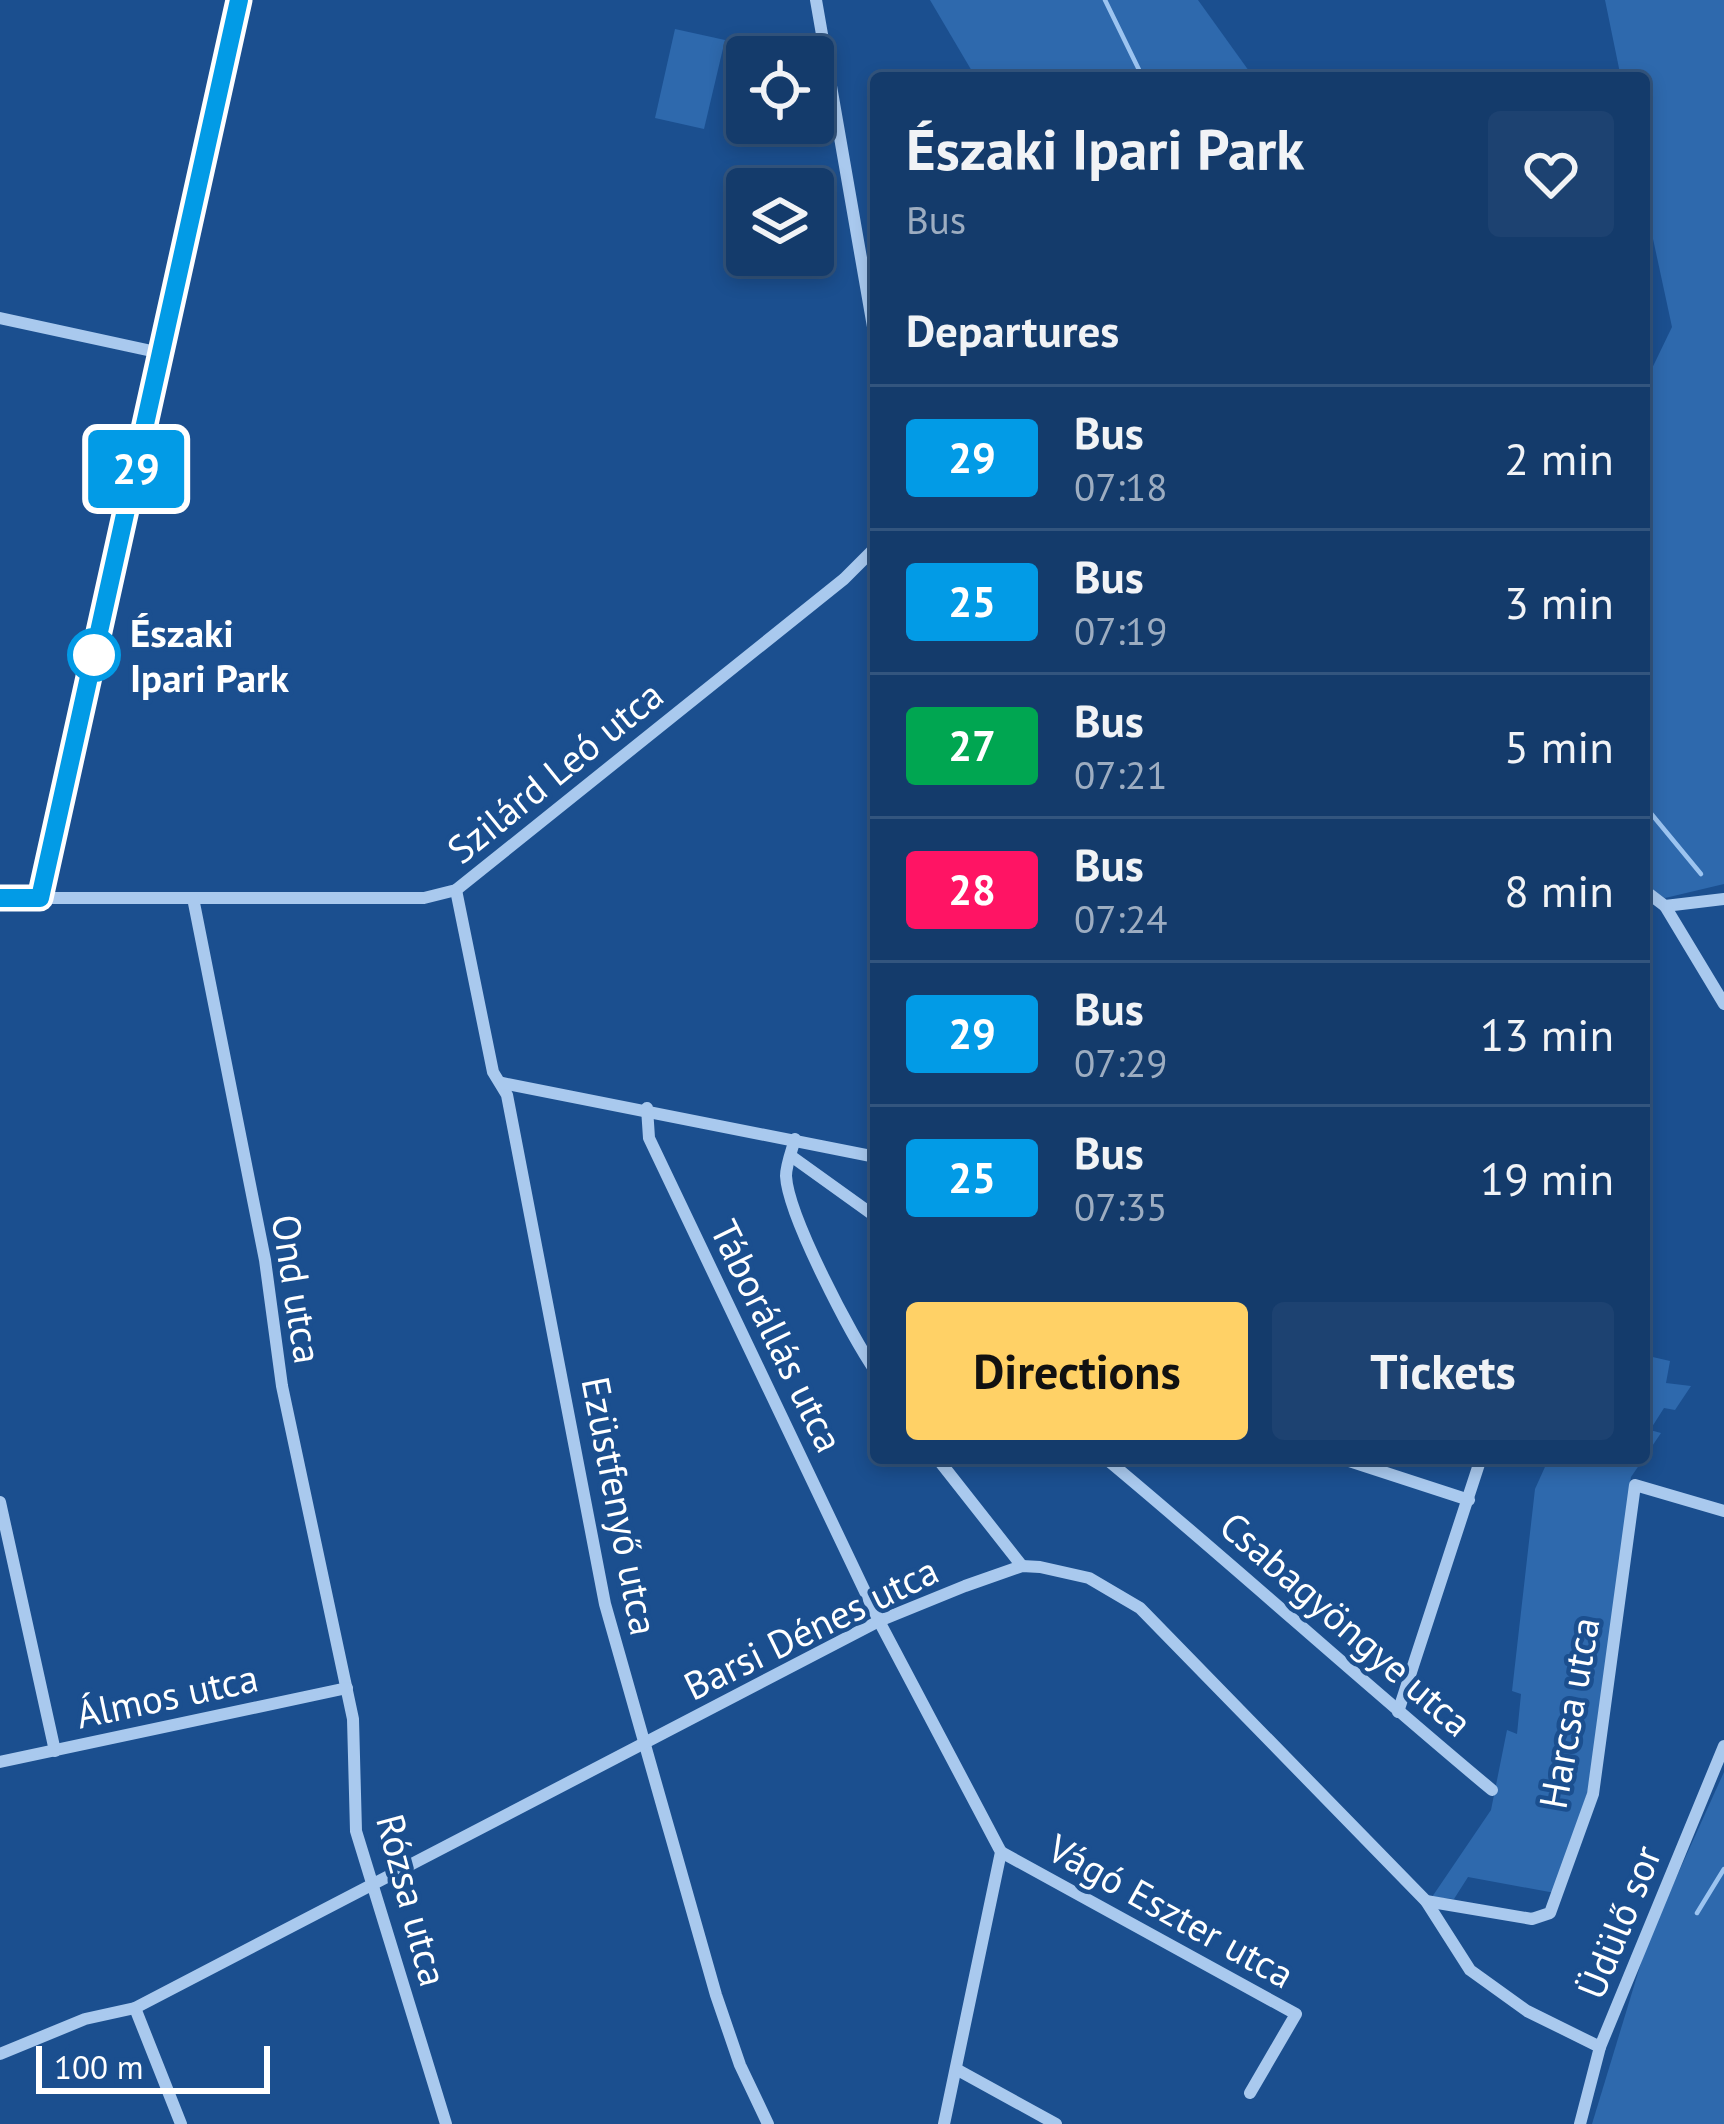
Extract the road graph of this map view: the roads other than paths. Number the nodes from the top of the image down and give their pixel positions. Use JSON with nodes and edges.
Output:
{"nodes":[{"id":1,"x":239,"y":0,"type":"edge"},
{"id":2,"x":816,"y":0,"type":"edge"},
{"id":3,"x":870,"y":310,"type":"edge"},
{"id":4,"x":0,"y":318,"type":"edge"},
{"id":5,"x":161,"y":353,"type":"junction"},
{"id":6,"x":870,"y":553,"type":"edge"},
{"id":7,"x":456,"y":890,"type":"junction"},
{"id":8,"x":1650,"y":895,"type":"edge"},
{"id":9,"x":0,"y":898,"type":"edge"},
{"id":10,"x":40,"y":898,"type":"junction"},
{"id":11,"x":193,"y":898,"type":"junction"},
{"id":12,"x":1719,"y":900,"type":"edge"},
{"id":13,"x":1665,"y":906,"type":"junction"},
{"id":14,"x":1724,"y":1004,"type":"edge"},
{"id":15,"x":502,"y":1083,"type":"junction"},
{"id":16,"x":646,"y":1108,"type":"junction"},
{"id":17,"x":795,"y":1139,"type":"junction"},
{"id":18,"x":791,"y":1156,"type":"junction"},
{"id":19,"x":870,"y":1156,"type":"edge"},
{"id":20,"x":870,"y":1213,"type":"edge"},
{"id":21,"x":870,"y":1362,"type":"edge"},
{"id":22,"x":942,"y":1464,"type":"edge"},
{"id":23,"x":1112,"y":1464,"type":"edge"},
{"id":24,"x":1358,"y":1464,"type":"edge"},
{"id":25,"x":1479,"y":1464,"type":"edge"},
{"id":26,"x":1468,"y":1500,"type":"junction"},
{"id":27,"x":0,"y":1502,"type":"edge"},
{"id":28,"x":1724,"y":1511,"type":"edge"},
{"id":29,"x":1022,"y":1565,"type":"junction"},
{"id":30,"x":879,"y":1621,"type":"junction"},
{"id":31,"x":347,"y":1688,"type":"junction"},
{"id":32,"x":1399,"y":1712,"type":"junction"},
{"id":33,"x":644,"y":1745,"type":"junction"},
{"id":34,"x":1724,"y":1746,"type":"edge"},
{"id":35,"x":55,"y":1751,"type":"junction"},
{"id":36,"x":0,"y":1762,"type":"edge"},
{"id":37,"x":1492,"y":1790,"type":"dead end"},
{"id":38,"x":1001,"y":1852,"type":"junction"},
{"id":39,"x":370,"y":1888,"type":"junction"},
{"id":40,"x":1426,"y":1901,"type":"junction"},
{"id":41,"x":134,"y":2008,"type":"junction"},
{"id":42,"x":1600,"y":2047,"type":"junction"},
{"id":43,"x":0,"y":2054,"type":"edge"},
{"id":44,"x":956,"y":2069,"type":"junction"},
{"id":45,"x":1250,"y":2093,"type":"dead end"},
{"id":46,"x":181,"y":2124,"type":"edge"},
{"id":47,"x":446,"y":2124,"type":"edge"},
{"id":48,"x":768,"y":2124,"type":"edge"},
{"id":49,"x":944,"y":2124,"type":"edge"},
{"id":50,"x":1056,"y":2124,"type":"edge"},
{"id":51,"x":1580,"y":2124,"type":"edge"}],
"edges":[{"from":1,"to":5,"type":"street"},
{"from":2,"to":3,"type":"street"},
{"from":4,"to":5,"type":"street"},
{"from":5,"to":10,"type":"street"},
{"from":6,"to":7,"type":"street","name":"Szilárd Leó utca"},
{"from":7,"to":11,"type":"street","name":"Szilárd Leó utca"},
{"from":7,"to":15,"type":"street","name":"Ezüstfenyő utca"},
{"from":8,"to":13,"type":"street"},
{"from":9,"to":10,"type":"street","name":"Szilárd Leó utca"},
{"from":10,"to":11,"type":"street","name":"Szilárd Leó utca"},
{"from":11,"to":31,"type":"street","name":"Ond utca"},
{"from":12,"to":13,"type":"street"},
{"from":13,"to":14,"type":"street"},
{"from":15,"to":16,"type":"street"},
{"from":15,"to":33,"type":"street","name":"Ezüstfenyő utca"},
{"from":16,"to":17,"type":"street"},
{"from":16,"to":30,"type":"street","name":"Táborállás utca"},
{"from":17,"to":18,"type":"street"},
{"from":17,"to":19,"type":"street"},
{"from":18,"to":20,"type":"street"},
{"from":18,"to":21,"type":"street"},
{"from":22,"to":29,"type":"street"},
{"from":23,"to":32,"type":"street","name":"Csabagyöngye utca"},
{"from":24,"to":26,"type":"street"},
{"from":25,"to":26,"type":"street"},
{"from":26,"to":32,"type":"street"},
{"from":27,"to":35,"type":"street"},
{"from":28,"to":40,"type":"street","name":"Harcsa utca"},
{"from":29,"to":30,"type":"street","name":"Barsi Dénes utca"},
{"from":29,"to":40,"type":"street"},
{"from":30,"to":33,"type":"street","name":"Barsi Dénes utca"},
{"from":30,"to":38,"type":"street","name":"Táborállás utca"},
{"from":31,"to":35,"type":"street","name":"Álmos utca"},
{"from":31,"to":39,"type":"street","name":"Rózsa utca"},
{"from":32,"to":37,"type":"street","name":"Csabagyöngye utca"},
{"from":33,"to":39,"type":"street","name":"Barsi Dénes utca"},
{"from":33,"to":48,"type":"street","name":"Ezüstfenyő utca"},
{"from":34,"to":42,"type":"street","name":"Üdülő sor"},
{"from":35,"to":36,"type":"street","name":"Álmos utca"},
{"from":38,"to":44,"type":"street"},
{"from":38,"to":45,"type":"street","name":"Vágó Eszter utca"},
{"from":39,"to":41,"type":"street","name":"Barsi Dénes utca"},
{"from":39,"to":47,"type":"street","name":"Rózsa utca"},
{"from":40,"to":42,"type":"street"},
{"from":41,"to":43,"type":"street","name":"Barsi Dénes utca"},
{"from":41,"to":46,"type":"street"},
{"from":42,"to":51,"type":"street","name":"Üdülő sor"},
{"from":44,"to":49,"type":"street"},
{"from":44,"to":50,"type":"street"}]}
